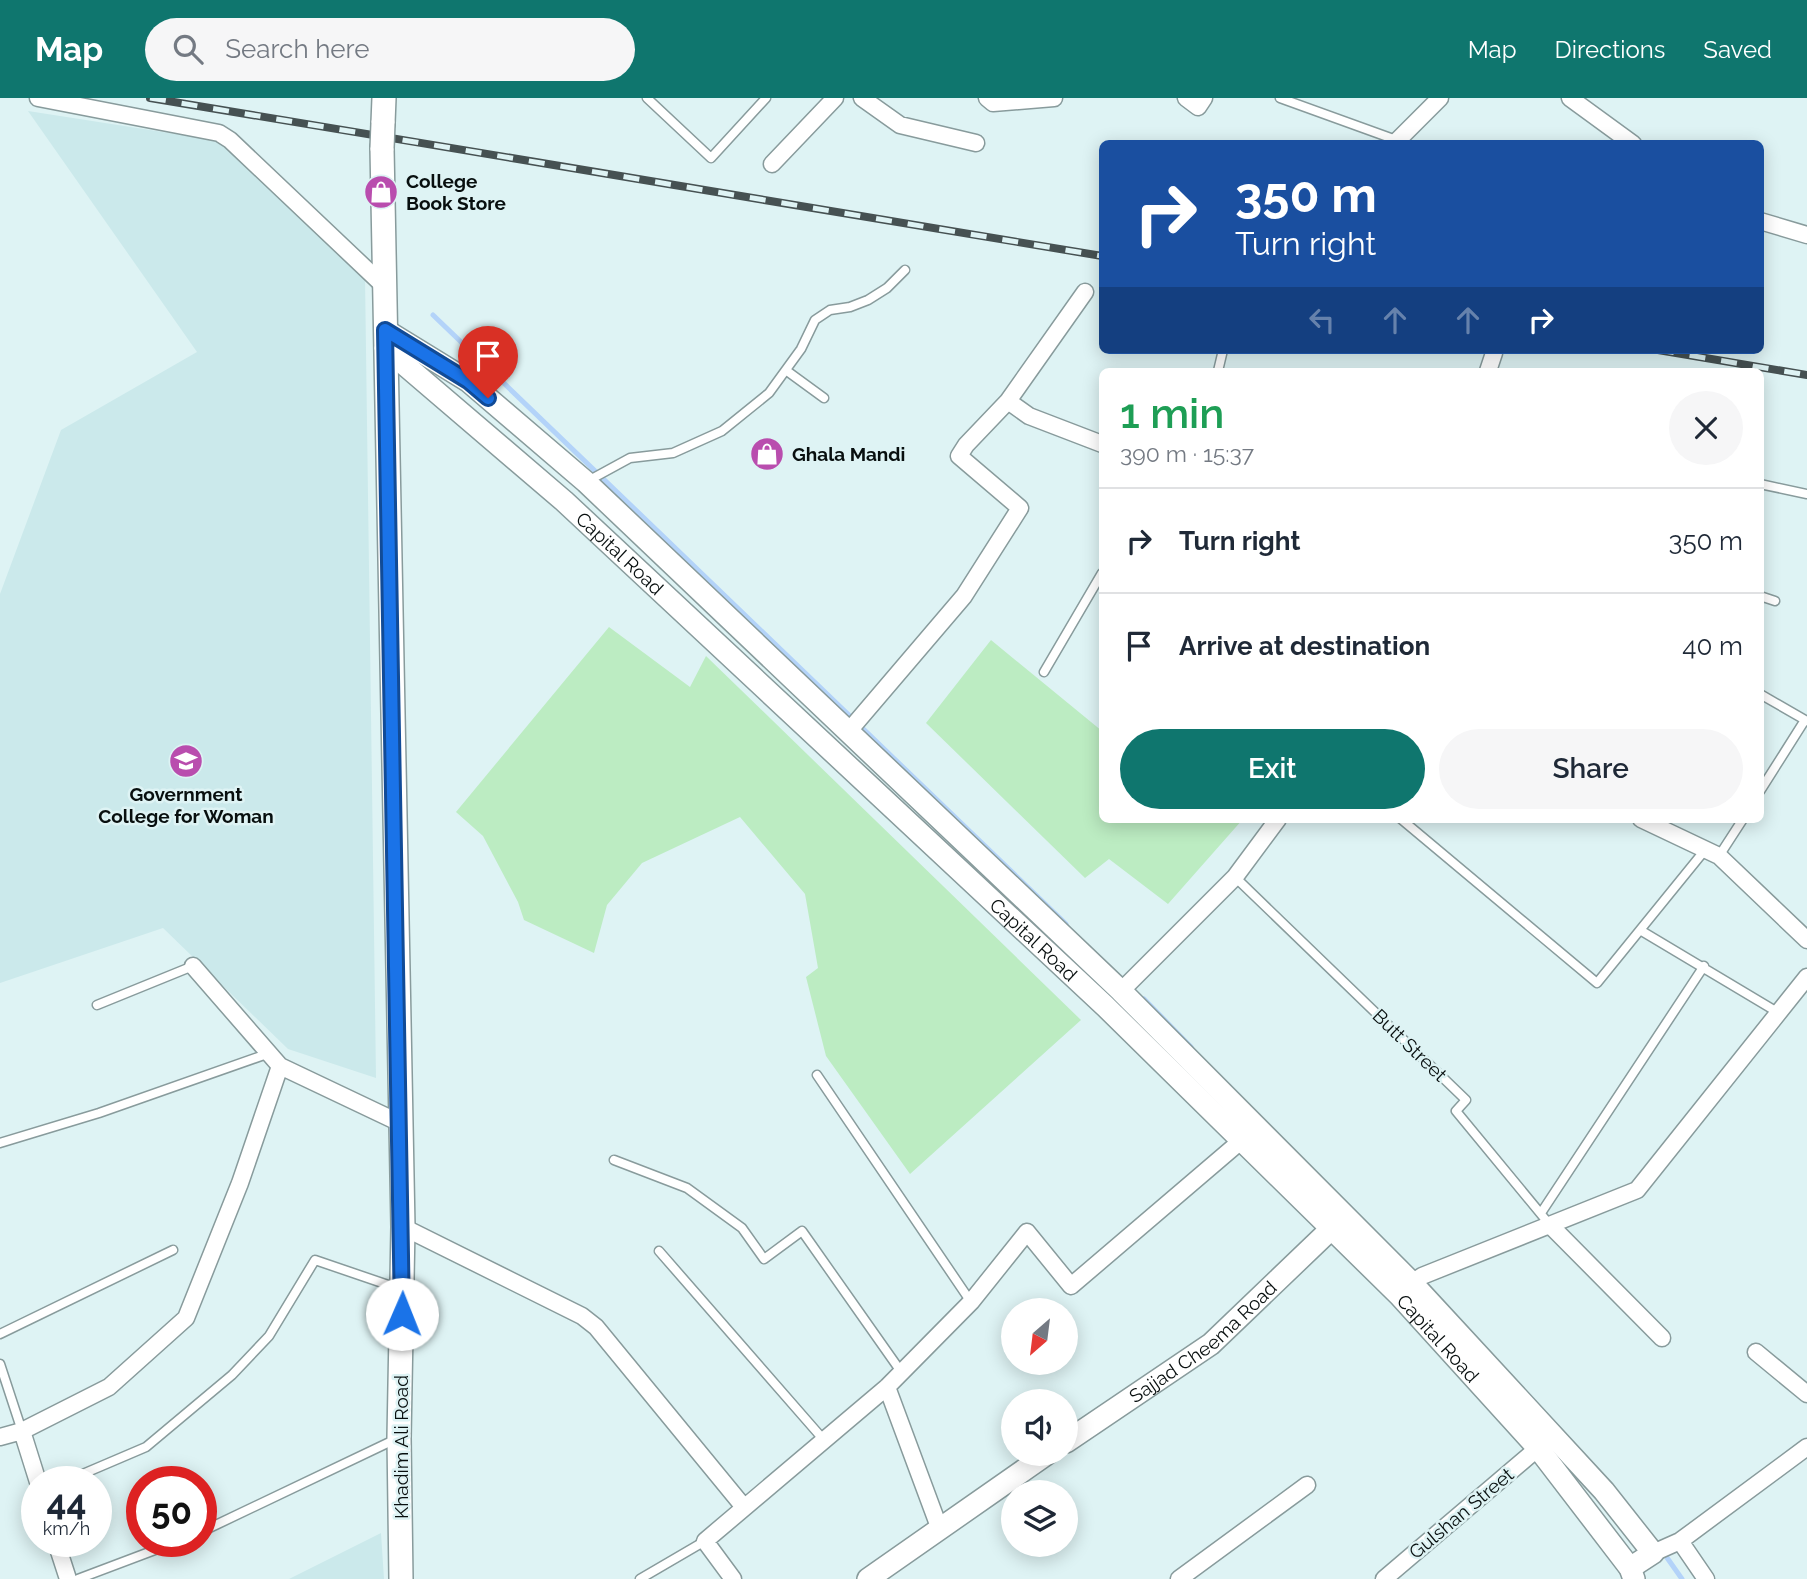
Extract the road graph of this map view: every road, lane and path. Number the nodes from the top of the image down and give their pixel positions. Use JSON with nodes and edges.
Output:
{"nodes":[{"id":1,"x":37,"y":98,"type":"edge"},
{"id":2,"x":384,"y":98,"type":"edge"},
{"id":3,"x":766,"y":98,"type":"edge"},
{"id":4,"x":835,"y":98,"type":"edge"},
{"id":5,"x":862,"y":98,"type":"edge"},
{"id":6,"x":987,"y":98,"type":"edge"},
{"id":7,"x":1054,"y":98,"type":"edge"},
{"id":8,"x":1186,"y":98,"type":"edge"},
{"id":9,"x":1204,"y":98,"type":"edge"},
{"id":10,"x":1280,"y":98,"type":"edge"},
{"id":11,"x":1440,"y":98,"type":"edge"},
{"id":12,"x":1570,"y":98,"type":"edge"},
{"id":13,"x":651,"y":100,"type":"edge"},
{"id":14,"x":1395,"y":140,"type":"edge"},
{"id":15,"x":1402,"y":140,"type":"edge"},
{"id":16,"x":1628,"y":140,"type":"edge"},
{"id":17,"x":976,"y":143,"type":"dead end"},
{"id":18,"x":772,"y":164,"type":"dead end"},
{"id":19,"x":1764,"y":222,"type":"edge"},
{"id":20,"x":1807,"y":235,"type":"edge"},
{"id":21,"x":905,"y":270,"type":"dead end"},
{"id":22,"x":384,"y":286,"type":"junction"},
{"id":23,"x":1085,"y":292,"type":"dead end"},
{"id":24,"x":385,"y":339,"type":"junction"},
{"id":25,"x":787,"y":371,"type":"junction"},
{"id":26,"x":824,"y":398,"type":"dead end"},
{"id":27,"x":1008,"y":401,"type":"junction"},
{"id":28,"x":1099,"y":443,"type":"edge"},
{"id":29,"x":587,"y":481,"type":"junction"},
{"id":30,"x":1764,"y":485,"type":"edge"},
{"id":31,"x":1807,"y":494,"type":"edge"},
{"id":32,"x":564,"y":501,"type":"junction"},
{"id":33,"x":1099,"y":578,"type":"edge"},
{"id":34,"x":1764,"y":597,"type":"edge"},
{"id":35,"x":1775,"y":601,"type":"dead end"},
{"id":36,"x":1044,"y":671,"type":"dead end"},
{"id":37,"x":1764,"y":696,"type":"edge"},
{"id":38,"x":1806,"y":720,"type":"edge"},
{"id":39,"x":848,"y":732,"type":"junction"},
{"id":40,"x":1764,"y":785,"type":"edge"},
{"id":41,"x":1275,"y":823,"type":"edge"},
{"id":42,"x":1406,"y":823,"type":"edge"},
{"id":43,"x":1649,"y":823,"type":"edge"},
{"id":44,"x":1739,"y":823,"type":"edge"},
{"id":45,"x":1712,"y":853,"type":"junction"},
{"id":46,"x":1235,"y":877,"type":"junction"},
{"id":47,"x":1640,"y":930,"type":"junction"},
{"id":48,"x":1807,"y":940,"type":"edge"},
{"id":49,"x":193,"y":966,"type":"joint"},
{"id":50,"x":1704,"y":966,"type":"junction"},
{"id":51,"x":1807,"y":977,"type":"edge"},
{"id":52,"x":1121,"y":991,"type":"junction"},
{"id":53,"x":97,"y":1004,"type":"dead end"},
{"id":54,"x":1105,"y":1006,"type":"junction"},
{"id":55,"x":1779,"y":1013,"type":"junction"},
{"id":56,"x":267,"y":1054,"type":"junction"},
{"id":57,"x":280,"y":1066,"type":"junction"},
{"id":58,"x":817,"y":1075,"type":"dead end"},
{"id":59,"x":400,"y":1123,"type":"junction"},
{"id":60,"x":1242,"y":1140,"type":"junction"},
{"id":61,"x":0,"y":1143,"type":"edge"},
{"id":62,"x":614,"y":1160,"type":"dead end"},
{"id":63,"x":1545,"y":1219,"type":"junction"},
{"id":64,"x":1343,"y":1222,"type":"junction"},
{"id":65,"x":403,"y":1227,"type":"junction"},
{"id":66,"x":173,"y":1250,"type":"dead end"},
{"id":67,"x":659,"y":1251,"type":"dead end"},
{"id":68,"x":1411,"y":1284,"type":"junction"},
{"id":69,"x":403,"y":1289,"type":"junction"},
{"id":70,"x":971,"y":1301,"type":"junction"},
{"id":71,"x":0,"y":1334,"type":"edge"},
{"id":72,"x":1662,"y":1338,"type":"dead end"},
{"id":73,"x":1756,"y":1352,"type":"dead end"},
{"id":74,"x":0,"y":1364,"type":"edge"},
{"id":75,"x":902,"y":1373,"type":"junction"},
{"id":76,"x":887,"y":1387,"type":"junction"},
{"id":77,"x":1807,"y":1394,"type":"edge"},
{"id":78,"x":22,"y":1431,"type":"junction"},
{"id":79,"x":1078,"y":1434,"type":"edge"},
{"id":80,"x":0,"y":1437,"type":"edge"},
{"id":81,"x":399,"y":1438,"type":"junction"},
{"id":82,"x":823,"y":1438,"type":"junction"},
{"id":83,"x":1807,"y":1447,"type":"edge"},
{"id":84,"x":1538,"y":1448,"type":"junction"},
{"id":85,"x":33,"y":1466,"type":"edge"},
{"id":86,"x":101,"y":1466,"type":"edge"},
{"id":87,"x":1029,"y":1466,"type":"edge"},
{"id":88,"x":1307,"y":1485,"type":"dead end"},
{"id":89,"x":743,"y":1506,"type":"junction"},
{"id":90,"x":217,"y":1524,"type":"edge"},
{"id":91,"x":939,"y":1527,"type":"junction"},
{"id":92,"x":705,"y":1541,"type":"junction"},
{"id":93,"x":1680,"y":1541,"type":"junction"},
{"id":94,"x":1653,"y":1553,"type":"junction"},
{"id":95,"x":61,"y":1557,"type":"edge"},
{"id":96,"x":136,"y":1557,"type":"edge"},
{"id":97,"x":1632,"y":1574,"type":"edge"},
{"id":98,"x":68,"y":1579,"type":"edge"},
{"id":99,"x":78,"y":1579,"type":"edge"},
{"id":100,"x":401,"y":1579,"type":"edge"},
{"id":101,"x":640,"y":1579,"type":"edge"},
{"id":102,"x":733,"y":1579,"type":"edge"},
{"id":103,"x":868,"y":1579,"type":"edge"},
{"id":104,"x":1179,"y":1579,"type":"edge"},
{"id":105,"x":1384,"y":1579,"type":"edge"},
{"id":106,"x":1706,"y":1579,"type":"edge"}],
"edges":[{"from":1,"to":22,"type":"street"},
{"from":2,"to":22,"type":"main road","name":"Khadim Ali Road","bridge":true},
{"from":3,"to":13,"type":"lane"},
{"from":4,"to":18,"type":"street"},
{"from":5,"to":17,"type":"street"},
{"from":6,"to":7,"type":"street"},
{"from":8,"to":9,"type":"street"},
{"from":10,"to":14,"type":"lane"},
{"from":11,"to":15,"type":"street"},
{"from":12,"to":16,"type":"street"},
{"from":19,"to":20,"type":"street"},
{"from":21,"to":25,"type":"lane"},
{"from":22,"to":24,"type":"main road","name":"Khadim Ali Road"},
{"from":23,"to":27,"type":"street"},
{"from":24,"to":29,"type":"street"},
{"from":24,"to":32,"type":"street","name":"Capital Road"},
{"from":24,"to":59,"type":"main road","name":"Khadim Ali Road"},
{"from":25,"to":26,"type":"lane"},
{"from":25,"to":29,"type":"lane"},
{"from":27,"to":28,"type":"street"},
{"from":27,"to":39,"type":"street"},
{"from":29,"to":32,"type":"street"},
{"from":29,"to":39,"type":"street"},
{"from":30,"to":31,"type":"lane"},
{"from":32,"to":54,"type":"street","name":"Capital Road"},
{"from":33,"to":36,"type":"lane"},
{"from":34,"to":35,"type":"lane"},
{"from":37,"to":38,"type":"lane"},
{"from":38,"to":40,"type":"lane"},
{"from":39,"to":52,"type":"street"},
{"from":41,"to":46,"type":"street"},
{"from":42,"to":47,"type":"lane"},
{"from":43,"to":45,"type":"street"},
{"from":44,"to":45,"type":"lane"},
{"from":45,"to":47,"type":"lane"},
{"from":45,"to":48,"type":"street"},
{"from":46,"to":52,"type":"street"},
{"from":46,"to":63,"type":"lane","name":"Butt Street"},
{"from":47,"to":50,"type":"lane"},
{"from":49,"to":53,"type":"lane"},
{"from":49,"to":56,"type":"street"},
{"from":50,"to":55,"type":"lane"},
{"from":50,"to":63,"type":"lane"},
{"from":51,"to":55,"type":"street"},
{"from":52,"to":54,"type":"street"},
{"from":52,"to":64,"type":"street"},
{"from":54,"to":60,"type":"street","name":"Capital Road"},
{"from":55,"to":63,"type":"street"},
{"from":56,"to":57,"type":"street"},
{"from":56,"to":61,"type":"lane"},
{"from":57,"to":59,"type":"street"},
{"from":57,"to":78,"type":"street"},
{"from":58,"to":70,"type":"lane"},
{"from":59,"to":65,"type":"main road","name":"Khadim Ali Road"},
{"from":60,"to":64,"type":"street","name":"Capital Road"},
{"from":60,"to":70,"type":"street"},
{"from":62,"to":75,"type":"lane"},
{"from":63,"to":68,"type":"street"},
{"from":63,"to":72,"type":"street"},
{"from":64,"to":68,"type":"street","name":"Capital Road"},
{"from":64,"to":79,"type":"street","name":"Sajjad Cheema Road"},
{"from":65,"to":69,"type":"main road","name":"Khadim Ali Road"},
{"from":65,"to":89,"type":"street"},
{"from":66,"to":71,"type":"lane"},
{"from":67,"to":82,"type":"lane"},
{"from":68,"to":84,"type":"street","name":"Capital Road"},
{"from":68,"to":94,"type":"street"},
{"from":69,"to":81,"type":"main road","name":"Khadim Ali Road"},
{"from":69,"to":86,"type":"lane"},
{"from":70,"to":75,"type":"street"},
{"from":73,"to":77,"type":"street"},
{"from":74,"to":78,"type":"lane"},
{"from":75,"to":76,"type":"street"},
{"from":76,"to":82,"type":"street"},
{"from":76,"to":91,"type":"street"},
{"from":78,"to":80,"type":"street"},
{"from":78,"to":85,"type":"street"},
{"from":81,"to":90,"type":"lane"},
{"from":81,"to":100,"type":"main road","name":"Khadim Ali Road"},
{"from":82,"to":89,"type":"street"},
{"from":83,"to":93,"type":"street"},
{"from":84,"to":97,"type":"street","name":"Capital Road"},
{"from":84,"to":105,"type":"street","name":"Gulshan Street"},
{"from":87,"to":91,"type":"street"},
{"from":88,"to":104,"type":"street"},
{"from":89,"to":92,"type":"street"},
{"from":91,"to":103,"type":"street"},
{"from":92,"to":101,"type":"lane"},
{"from":92,"to":102,"type":"street"},
{"from":93,"to":94,"type":"street"},
{"from":93,"to":106,"type":"street"},
{"from":94,"to":97,"type":"street"},
{"from":95,"to":98,"type":"street"},
{"from":96,"to":99,"type":"lane"}]}
